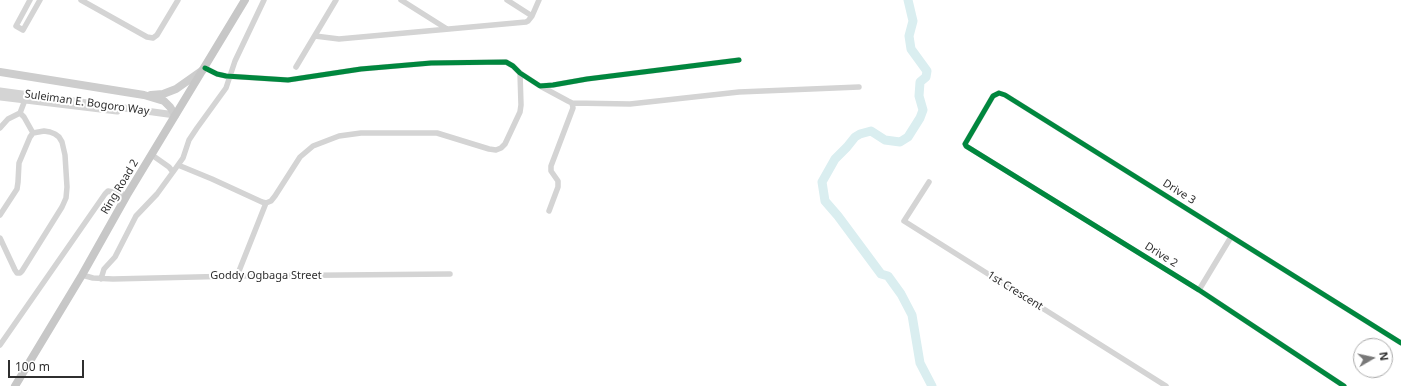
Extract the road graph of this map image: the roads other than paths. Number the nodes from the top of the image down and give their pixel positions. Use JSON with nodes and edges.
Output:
{"nodes":[{"id":1,"x":30,"y":0,"type":"edge"},
{"id":2,"x":40,"y":0,"type":"edge"},
{"id":3,"x":81,"y":0,"type":"edge"},
{"id":4,"x":178,"y":0,"type":"edge"},
{"id":5,"x":245,"y":0,"type":"edge"},
{"id":6,"x":264,"y":0,"type":"edge"},
{"id":7,"x":336,"y":0,"type":"edge"},
{"id":8,"x":401,"y":0,"type":"edge"},
{"id":9,"x":507,"y":0,"type":"edge"},
{"id":10,"x":540,"y":0,"type":"edge"},
{"id":11,"x":532,"y":16,"type":"junction"},
{"id":12,"x":447,"y":29,"type":"junction"},
{"id":13,"x":315,"y":36,"type":"junction"},
{"id":14,"x":739,"y":60,"type":"dead end"},
{"id":15,"x":296,"y":67,"type":"dead end"},
{"id":16,"x":204,"y":69,"type":"junction"},
{"id":17,"x":0,"y":72,"type":"edge"},
{"id":18,"x":520,"y":72,"type":"junction"},
{"id":19,"x":230,"y":76,"type":"junction"},
{"id":20,"x":540,"y":86,"type":"junction"},
{"id":21,"x":859,"y":87,"type":"dead end"},
{"id":22,"x":0,"y":94,"type":"edge"},
{"id":23,"x":144,"y":95,"type":"junction"},
{"id":24,"x":25,"y":100,"type":"junction"},
{"id":25,"x":572,"y":104,"type":"junction"},
{"id":26,"x":20,"y":113,"type":"junction"},
{"id":27,"x":174,"y":118,"type":"junction"},
{"id":28,"x":0,"y":128,"type":"edge"},
{"id":29,"x":33,"y":133,"type":"junction"},
{"id":30,"x":965,"y":144,"type":"joint"},
{"id":31,"x":152,"y":155,"type":"junction"},
{"id":32,"x":178,"y":165,"type":"junction"},
{"id":33,"x":174,"y":172,"type":"junction"},
{"id":34,"x":929,"y":182,"type":"dead end"},
{"id":35,"x":127,"y":195,"type":"junction"},
{"id":36,"x":266,"y":203,"type":"junction"},
{"id":37,"x":549,"y":211,"type":"dead end"},
{"id":38,"x":0,"y":215,"type":"edge"},
{"id":39,"x":1231,"y":237,"type":"junction"},
{"id":40,"x":0,"y":238,"type":"edge"},
{"id":41,"x":450,"y":274,"type":"dead end"},
{"id":42,"x":82,"y":275,"type":"junction"},
{"id":43,"x":237,"y":276,"type":"junction"},
{"id":44,"x":101,"y":278,"type":"junction"},
{"id":45,"x":1199,"y":290,"type":"junction"},
{"id":46,"x":1401,"y":343,"type":"edge"},
{"id":47,"x":0,"y":345,"type":"edge"},
{"id":48,"x":15,"y":386,"type":"edge"},
{"id":49,"x":1166,"y":386,"type":"edge"},
{"id":50,"x":1344,"y":386,"type":"edge"}],
"edges":[{"from":1,"to":2,"type":"street"},
{"from":3,"to":4,"type":"street"},
{"from":5,"to":16,"type":"main road","name":"Ring Road 2"},
{"from":6,"to":19,"type":"street"},
{"from":7,"to":13,"type":"street"},
{"from":8,"to":12,"type":"street"},
{"from":9,"to":11,"type":"street"},
{"from":10,"to":11,"type":"street"},
{"from":11,"to":12,"type":"street"},
{"from":12,"to":13,"type":"street"},
{"from":13,"to":15,"type":"street"},
{"from":14,"to":20,"type":"street"},
{"from":16,"to":19,"type":"street"},
{"from":16,"to":23,"type":"main road"},
{"from":16,"to":27,"type":"main road","name":"Ring Road 2"},
{"from":17,"to":23,"type":"main road","name":"Suleiman E. Bogoro Way"},
{"from":18,"to":19,"type":"street"},
{"from":18,"to":20,"type":"street"},
{"from":18,"to":36,"type":"street"},
{"from":19,"to":32,"type":"street"},
{"from":20,"to":25,"type":"street"},
{"from":21,"to":25,"type":"street"},
{"from":22,"to":24,"type":"street","name":"Suleiman E. Bogoro Way"},
{"from":22,"to":27,"type":"street","name":"Suleiman E. Bogoro Way"},
{"from":23,"to":27,"type":"main road"},
{"from":24,"to":26,"type":"street"},
{"from":24,"to":27,"type":"street","name":"Suleiman E. Bogoro Way"},
{"from":25,"to":37,"type":"street"},
{"from":26,"to":28,"type":"street"},
{"from":26,"to":29,"type":"street"},
{"from":27,"to":31,"type":"main road","name":"Ring Road 2"},
{"from":29,"to":38,"type":"street"},
{"from":29,"to":40,"type":"street"},
{"from":30,"to":39,"type":"street","name":"Drive 3"},
{"from":30,"to":45,"type":"street","name":"Drive 2"},
{"from":31,"to":33,"type":"street"},
{"from":31,"to":35,"type":"main road","name":"Ring Road 2"},
{"from":32,"to":33,"type":"street"},
{"from":32,"to":36,"type":"street"},
{"from":33,"to":44,"type":"street"},
{"from":34,"to":49,"type":"street","name":"1st Crescent"},
{"from":35,"to":42,"type":"main road","name":"Ring Road 2"},
{"from":35,"to":47,"type":"street"},
{"from":36,"to":43,"type":"street"},
{"from":39,"to":45,"type":"street"},
{"from":39,"to":46,"type":"street","name":"Drive 3"},
{"from":41,"to":43,"type":"street","name":"Goddy Ogbaga Street"},
{"from":42,"to":44,"type":"street","name":"Goddy Ogbaga Street"},
{"from":42,"to":48,"type":"main road","name":"Ring Road 2"},
{"from":43,"to":44,"type":"street","name":"Goddy Ogbaga Street"},
{"from":45,"to":50,"type":"street","name":"Drive 2"}]}
